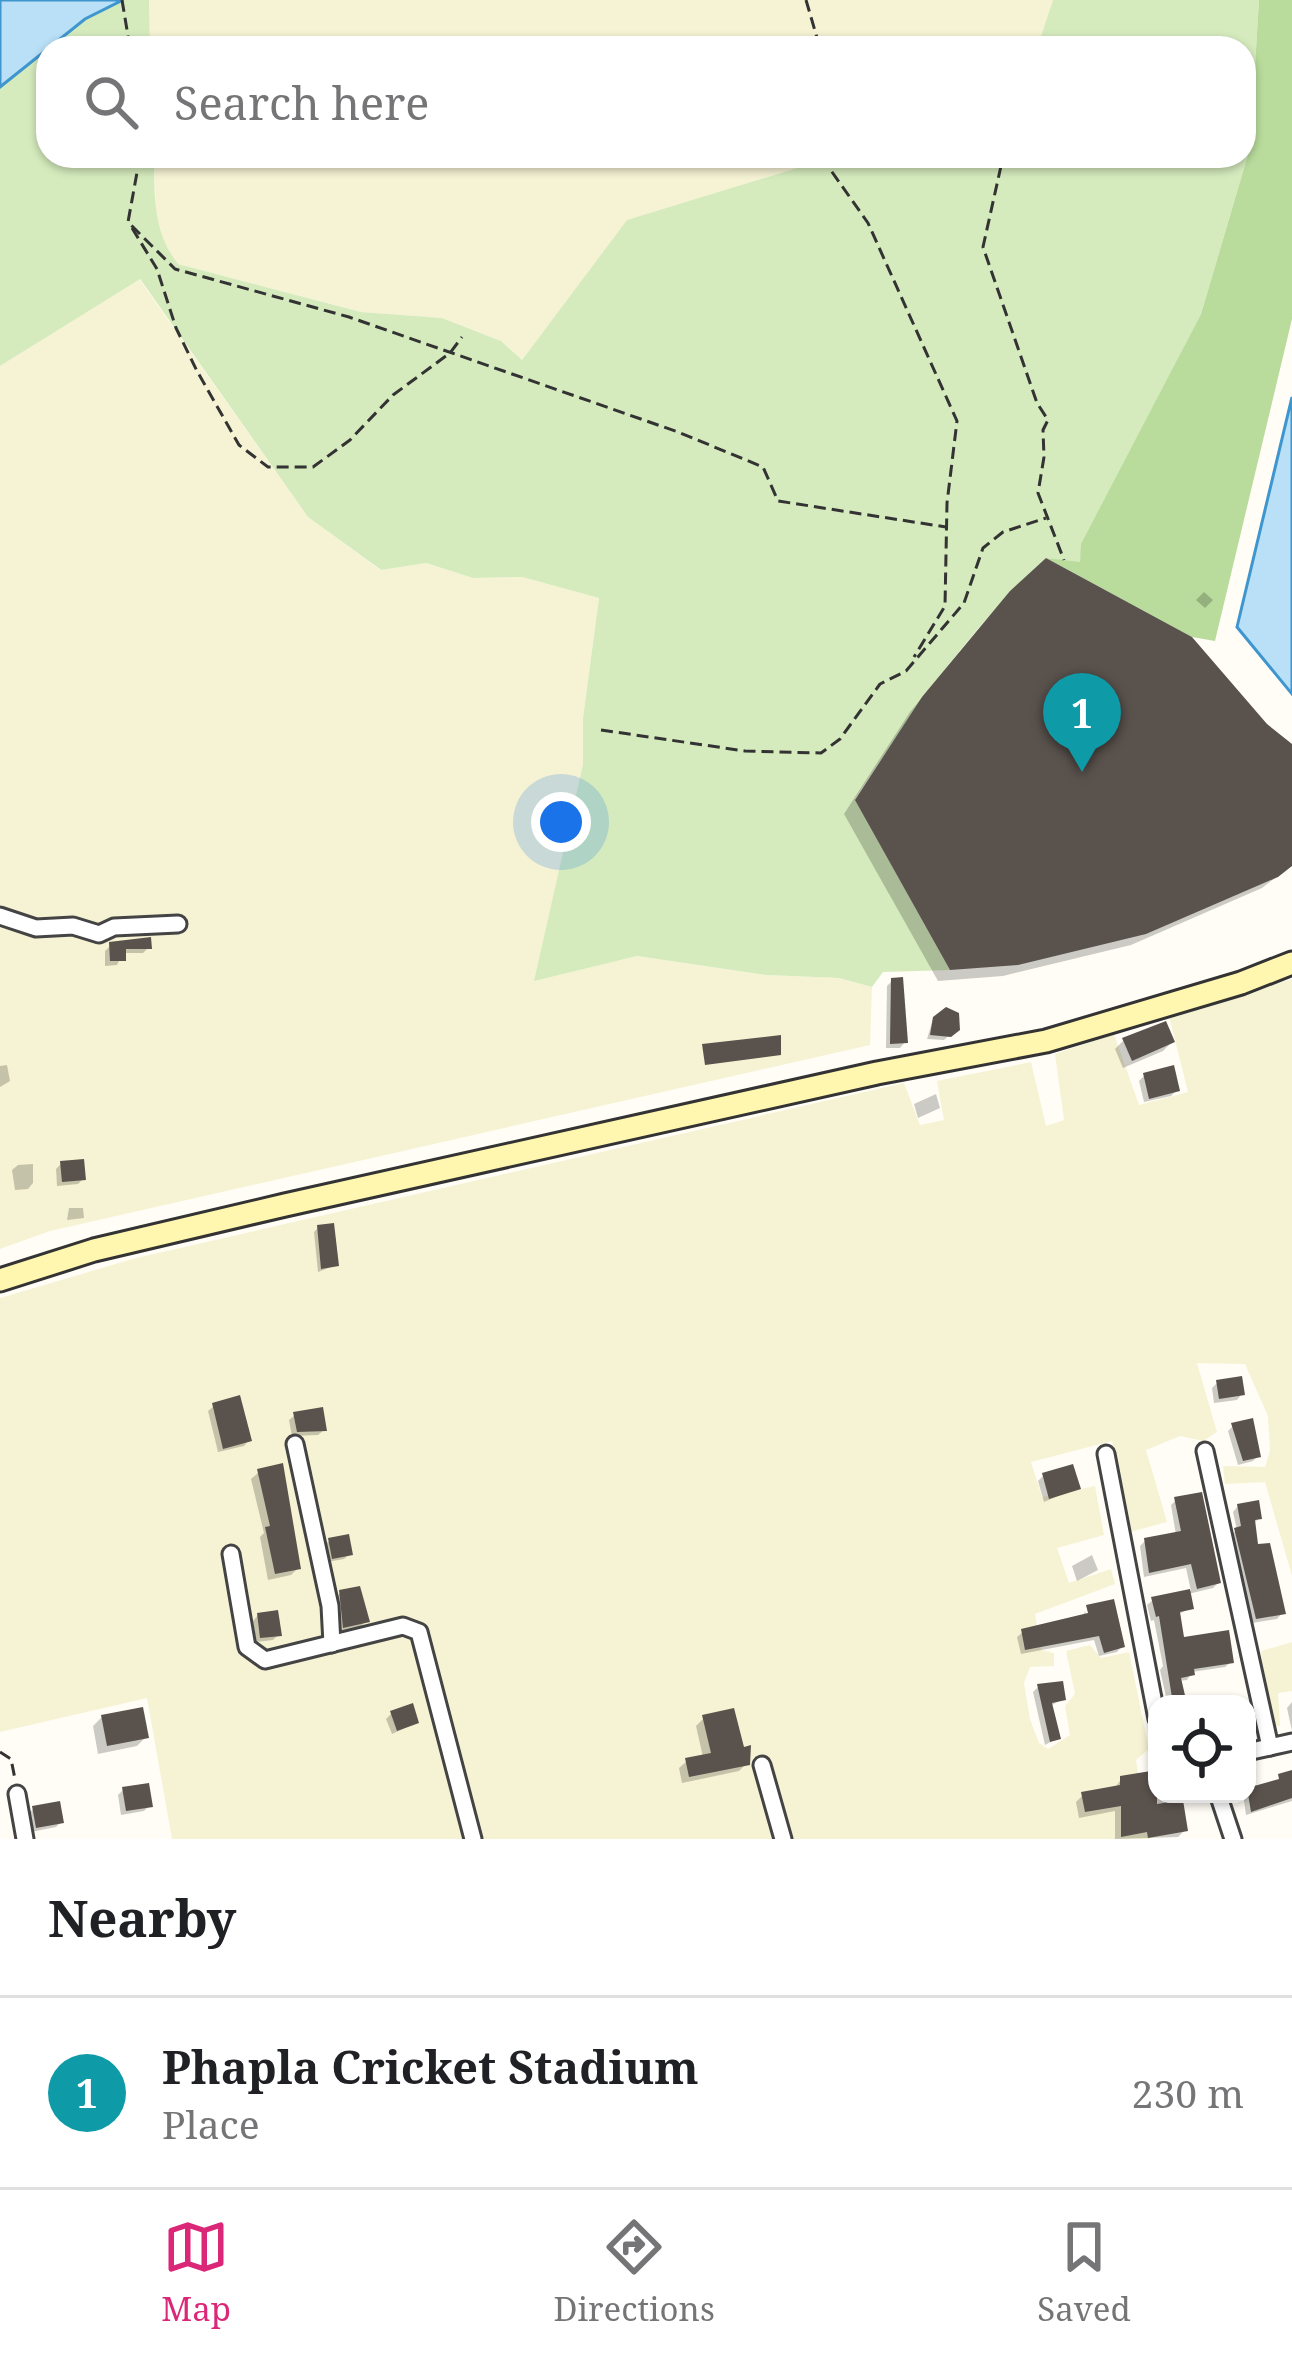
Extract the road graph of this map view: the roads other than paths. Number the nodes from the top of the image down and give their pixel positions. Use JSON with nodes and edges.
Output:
{"nodes":[{"id":1,"x":0,"y":916,"type":"edge"},
{"id":2,"x":178,"y":924,"type":"dead end"},
{"id":3,"x":1292,"y":963,"type":"edge"},
{"id":4,"x":0,"y":1280,"type":"edge"},
{"id":5,"x":295,"y":1444,"type":"dead end"},
{"id":6,"x":1205,"y":1451,"type":"dead end"},
{"id":7,"x":1106,"y":1454,"type":"dead end"},
{"id":8,"x":231,"y":1554,"type":"dead end"},
{"id":9,"x":332,"y":1644,"type":"junction"},
{"id":10,"x":1152,"y":1695,"type":"edge"},
{"id":11,"x":1292,"y":1742,"type":"edge"},
{"id":12,"x":1270,"y":1747,"type":"junction"},
{"id":13,"x":1256,"y":1750,"type":"edge"},
{"id":14,"x":762,"y":1765,"type":"dead end"},
{"id":15,"x":17,"y":1794,"type":"dead end"},
{"id":16,"x":1221,"y":1803,"type":"edge"},
{"id":17,"x":25,"y":1839,"type":"edge"},
{"id":18,"x":473,"y":1839,"type":"edge"},
{"id":19,"x":783,"y":1839,"type":"edge"},
{"id":20,"x":1233,"y":1839,"type":"edge"}],
"edges":[{"from":1,"to":2,"type":"street"},
{"from":3,"to":4,"type":"main road"},
{"from":5,"to":9,"type":"street"},
{"from":6,"to":12,"type":"street"},
{"from":7,"to":10,"type":"street"},
{"from":8,"to":9,"type":"street"},
{"from":9,"to":18,"type":"street"},
{"from":11,"to":12,"type":"street"},
{"from":12,"to":13,"type":"street"},
{"from":14,"to":19,"type":"street"},
{"from":15,"to":17,"type":"street"},
{"from":16,"to":20,"type":"street"}]}
